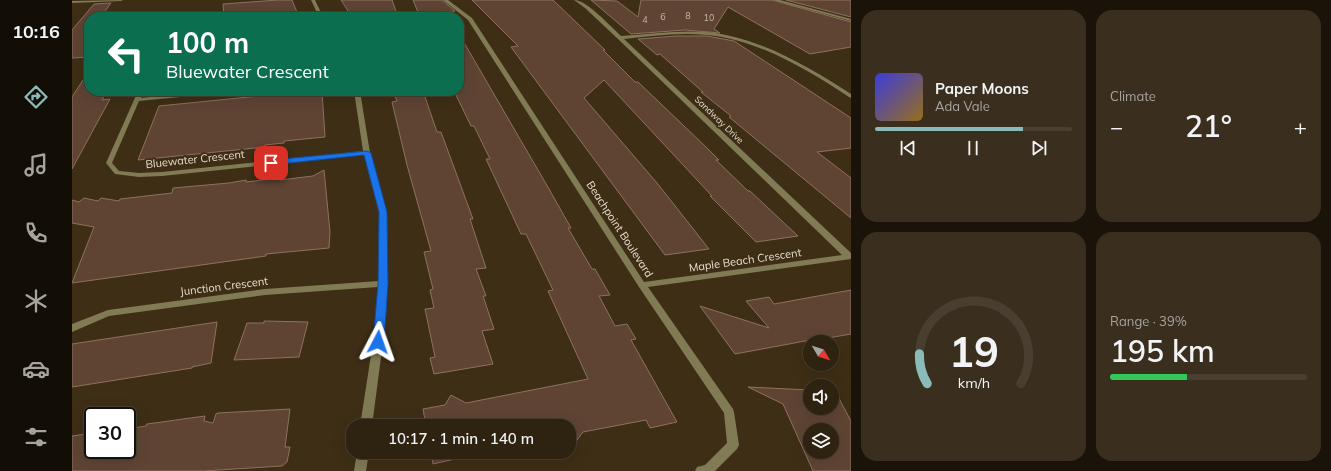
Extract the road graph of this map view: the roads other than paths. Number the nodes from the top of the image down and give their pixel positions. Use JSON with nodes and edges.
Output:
{"nodes":[{"id":1,"x":121,"y":0,"type":"edge"},
{"id":2,"x":313,"y":0,"type":"edge"},
{"id":3,"x":445,"y":0,"type":"edge"},
{"id":4,"x":576,"y":0,"type":"edge"},
{"id":5,"x":775,"y":0,"type":"edge"},
{"id":6,"x":72,"y":2,"type":"edge"},
{"id":7,"x":319,"y":12,"type":"edge"},
{"id":8,"x":461,"y":12,"type":"edge"},
{"id":9,"x":464,"y":14,"type":"edge"},
{"id":10,"x":851,"y":20,"type":"edge"},
{"id":11,"x":620,"y":38,"type":"junction"},
{"id":12,"x":139,"y":96,"type":"edge"},
{"id":13,"x":175,"y":96,"type":"edge"},
{"id":14,"x":357,"y":96,"type":"edge"},
{"id":15,"x":851,"y":96,"type":"edge"},
{"id":16,"x":137,"y":100,"type":"junction"},
{"id":17,"x":367,"y":153,"type":"junction"},
{"id":18,"x":849,"y":256,"type":"edge"},
{"id":19,"x":383,"y":284,"type":"junction"},
{"id":20,"x":642,"y":284,"type":"junction"},
{"id":21,"x":72,"y":328,"type":"edge"},
{"id":22,"x":367,"y":419,"type":"edge"},
{"id":23,"x":362,"y":459,"type":"edge"},
{"id":24,"x":360,"y":471,"type":"edge"},
{"id":25,"x":701,"y":471,"type":"edge"}],
"edges":[{"from":1,"to":6,"type":"street"},
{"from":2,"to":7,"type":"street"},
{"from":3,"to":8,"type":"street","name":"Beachpoint Boulevard"},
{"from":4,"to":11,"type":"street","name":"Sandway Drive"},
{"from":5,"to":10,"type":"street"},
{"from":9,"to":20,"type":"street","name":"Beachpoint Boulevard"},
{"from":11,"to":15,"type":"street"},
{"from":11,"to":18,"type":"street","name":"Sandway Drive"},
{"from":12,"to":16,"type":"street","name":"Bluewater Crescent"},
{"from":13,"to":16,"type":"street"},
{"from":14,"to":17,"type":"street"},
{"from":16,"to":17,"type":"street","name":"Bluewater Crescent"},
{"from":17,"to":19,"type":"street"},
{"from":18,"to":20,"type":"street","name":"Maple Beach Crescent"},
{"from":19,"to":21,"type":"street","name":"Junction Crescent"},
{"from":19,"to":22,"type":"street"},
{"from":20,"to":25,"type":"street","name":"Beachpoint Boulevard"},
{"from":23,"to":24,"type":"street"}]}
